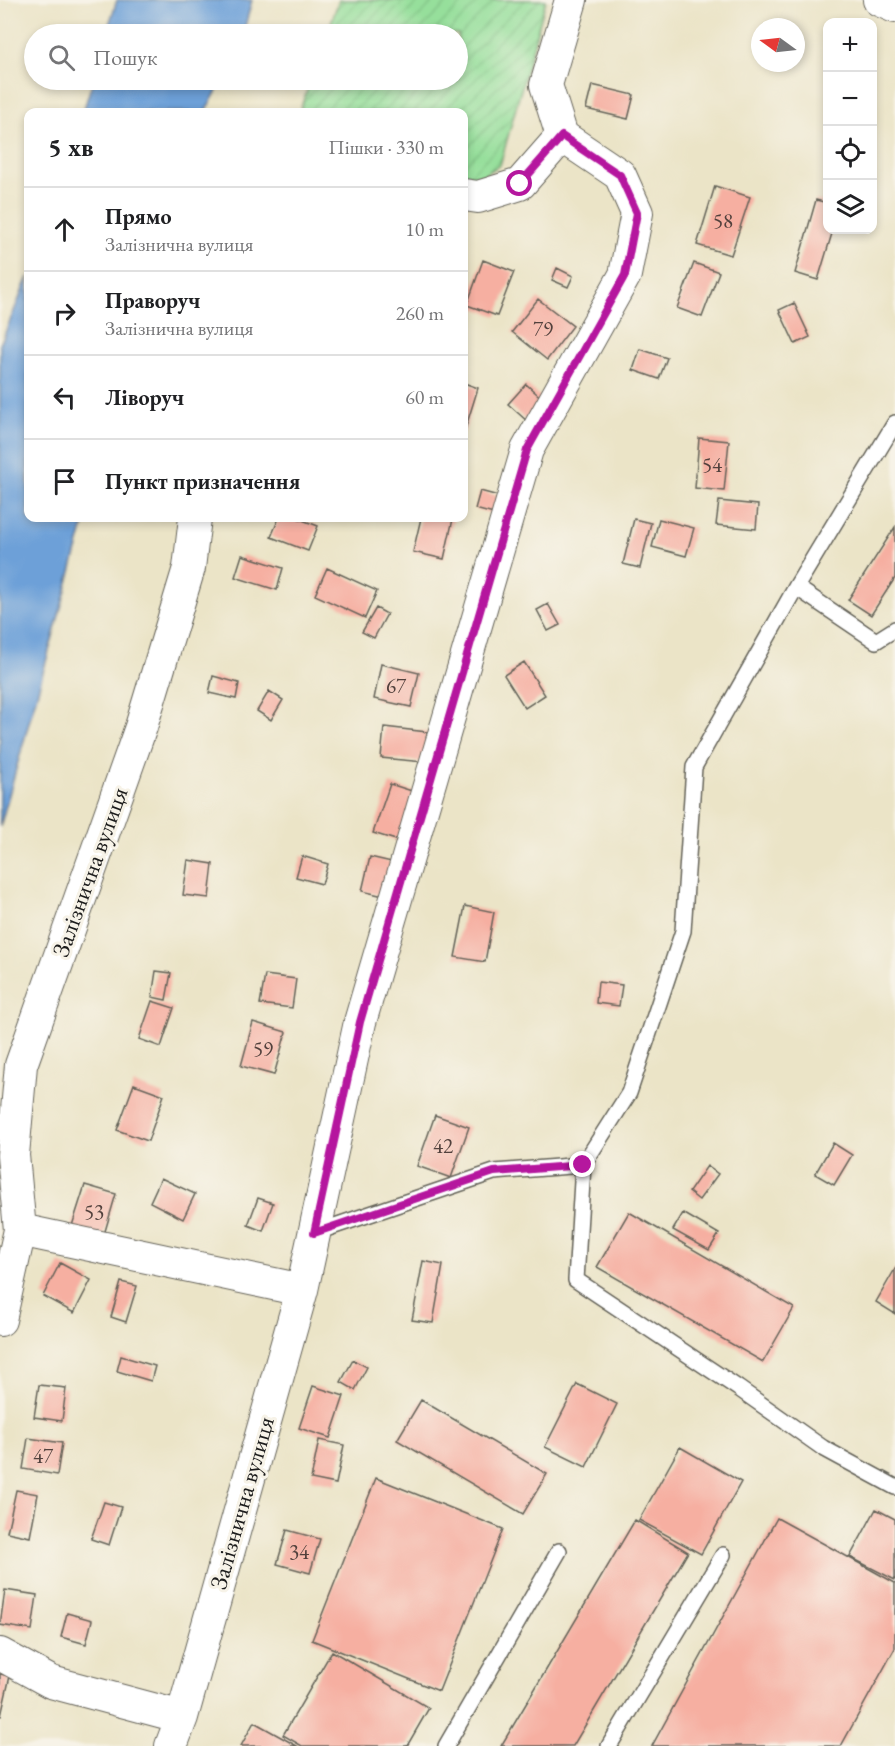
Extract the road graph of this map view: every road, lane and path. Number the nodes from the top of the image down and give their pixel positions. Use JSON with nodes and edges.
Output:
{"nodes":[{"id":1,"x":571,"y":0,"type":"edge"},
{"id":2,"x":879,"y":0,"type":"edge"},
{"id":3,"x":895,"y":7,"type":"edge"},
{"id":4,"x":562,"y":136,"type":"junction"},
{"id":5,"x":468,"y":196,"type":"edge"},
{"id":6,"x":895,"y":423,"type":"edge"},
{"id":7,"x":195,"y":522,"type":"edge"},
{"id":8,"x":796,"y":587,"type":"junction"},
{"id":9,"x":895,"y":629,"type":"edge"},
{"id":10,"x":583,"y":1165,"type":"junction"},
{"id":11,"x":20,"y":1230,"type":"junction"},
{"id":12,"x":314,"y":1233,"type":"junction"},
{"id":13,"x":302,"y":1290,"type":"junction"},
{"id":14,"x":0,"y":1320,"type":"edge"},
{"id":15,"x":895,"y":1487,"type":"edge"},
{"id":16,"x":559,"y":1551,"type":"dead end"},
{"id":17,"x":723,"y":1555,"type":"dead end"},
{"id":18,"x":0,"y":1654,"type":"edge"},
{"id":19,"x":182,"y":1717,"type":"junction"},
{"id":20,"x":171,"y":1746,"type":"edge"},
{"id":21,"x":446,"y":1746,"type":"edge"},
{"id":22,"x":609,"y":1746,"type":"edge"}],
"edges":[{"from":1,"to":4,"type":"street"},
{"from":2,"to":3,"type":"street"},
{"from":4,"to":5,"type":"street"},
{"from":4,"to":12,"type":"street","name":"Залізнична вулиця"},
{"from":6,"to":8,"type":"lane"},
{"from":7,"to":11,"type":"street","name":"Залізнична вулиця"},
{"from":8,"to":9,"type":"lane"},
{"from":8,"to":10,"type":"lane"},
{"from":10,"to":12,"type":"lane"},
{"from":10,"to":15,"type":"lane"},
{"from":11,"to":13,"type":"street"},
{"from":11,"to":14,"type":"street","name":"Залізнична вулиця"},
{"from":12,"to":13,"type":"street","name":"Залізнична вулиця"},
{"from":13,"to":19,"type":"street","name":"Залізнична вулиця"},
{"from":16,"to":21,"type":"lane"},
{"from":17,"to":22,"type":"lane"},
{"from":18,"to":19,"type":"street"},
{"from":19,"to":20,"type":"street","name":"Залізнична вулиця"}]}
